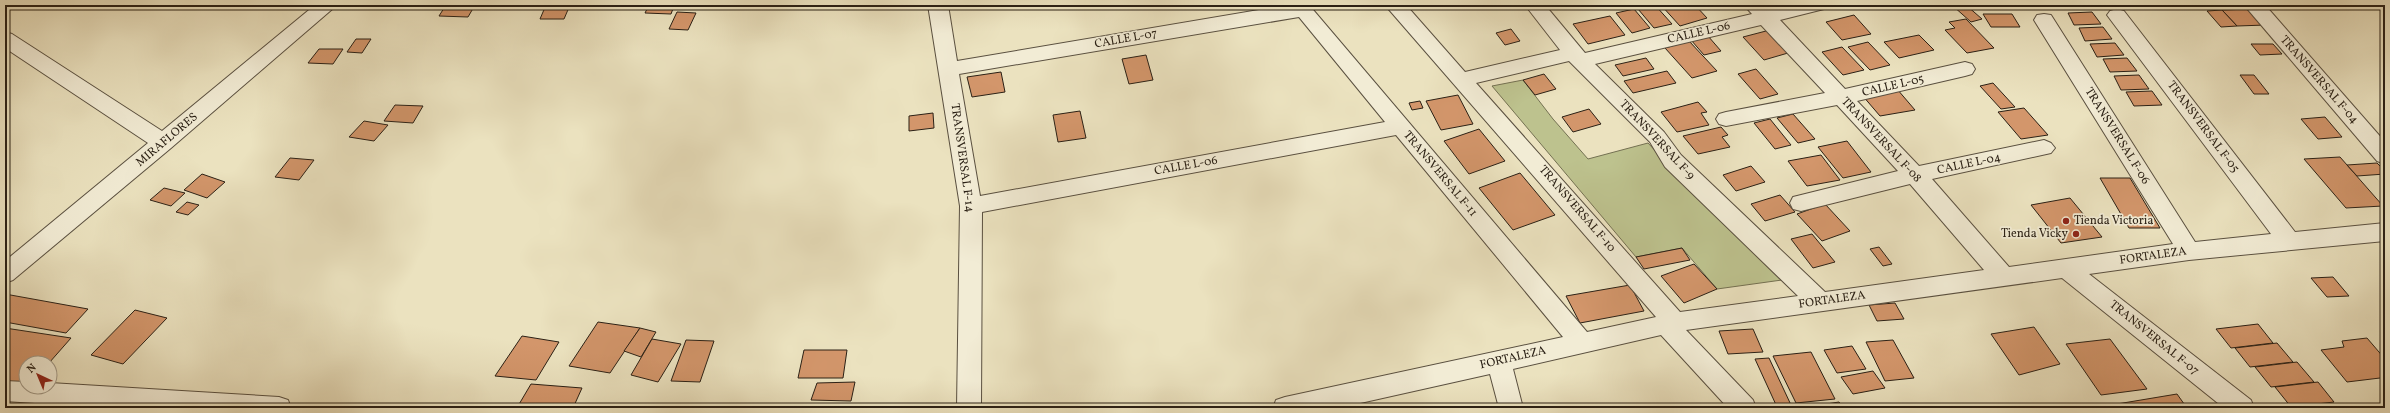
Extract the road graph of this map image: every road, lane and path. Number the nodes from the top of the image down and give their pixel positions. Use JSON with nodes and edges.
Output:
{"nodes":[{"id":1,"x":327,"y":5,"type":"edge"},
{"id":2,"x":938,"y":5,"type":"edge"},
{"id":3,"x":1395,"y":5,"type":"edge"},
{"id":4,"x":1535,"y":5,"type":"edge"},
{"id":5,"x":1817,"y":5,"type":"edge"},
{"id":6,"x":2254,"y":5,"type":"edge"},
{"id":7,"x":1301,"y":7,"type":"edge"},
{"id":8,"x":1760,"y":11,"type":"edge"},
{"id":9,"x":2117,"y":15,"type":"dead end"},
{"id":10,"x":2044,"y":20,"type":"dead end"},
{"id":11,"x":5,"y":39,"type":"edge"},
{"id":12,"x":1577,"y":57,"type":"junction"},
{"id":13,"x":950,"y":69,"type":"junction"},
{"id":14,"x":1965,"y":69,"type":"dead end"},
{"id":15,"x":1463,"y":80,"type":"junction"},
{"id":16,"x":1841,"y":98,"type":"junction"},
{"id":17,"x":1726,"y":120,"type":"dead end"},
{"id":18,"x":1400,"y":127,"type":"junction"},
{"id":19,"x":164,"y":143,"type":"junction"},
{"id":20,"x":2044,"y":148,"type":"dead end"},
{"id":21,"x":2385,"y":156,"type":"edge"},
{"id":22,"x":1915,"y":175,"type":"junction"},
{"id":23,"x":1801,"y":203,"type":"dead end"},
{"id":24,"x":970,"y":206,"type":"junction"},
{"id":25,"x":2385,"y":232,"type":"edge"},
{"id":26,"x":2288,"y":240,"type":"junction"},
{"id":27,"x":2189,"y":251,"type":"junction"},
{"id":28,"x":2067,"y":269,"type":"junction"},
{"id":29,"x":5,"y":274,"type":"edge"},
{"id":30,"x":2004,"y":277,"type":"junction"},
{"id":31,"x":1820,"y":302,"type":"junction"},
{"id":32,"x":1670,"y":323,"type":"junction"},
{"id":33,"x":1580,"y":342,"type":"junction"},
{"id":34,"x":1498,"y":361,"type":"junction"},
{"id":35,"x":5,"y":391,"type":"edge"},
{"id":36,"x":279,"y":408,"type":"edge"},
{"id":37,"x":969,"y":408,"type":"edge"},
{"id":38,"x":1285,"y":408,"type":"edge"},
{"id":39,"x":1511,"y":408,"type":"edge"},
{"id":40,"x":1744,"y":408,"type":"edge"},
{"id":41,"x":2242,"y":408,"type":"edge"}],
"edges":[{"from":1,"to":19,"type":"street","name":"MIRAFLORES"},
{"from":2,"to":13,"type":"street","name":"TRANSVERSAL F-14"},
{"from":3,"to":15,"type":"street","name":"TRANSVERSAL F-10"},
{"from":4,"to":12,"type":"street","name":"TRANSVERSAL F-9"},
{"from":5,"to":8,"type":"street","name":"CALLE L-06"},
{"from":6,"to":21,"type":"street","name":"TRANSVERSAL F-04"},
{"from":7,"to":13,"type":"street","name":"CALLE L-07"},
{"from":7,"to":18,"type":"street","name":"TRANSVERSAL F-11"},
{"from":8,"to":12,"type":"street","name":"CALLE L-06"},
{"from":8,"to":16,"type":"street","name":"TRANSVERSAL F-08"},
{"from":9,"to":26,"type":"street","name":"TRANSVERSAL F-05"},
{"from":10,"to":27,"type":"street","name":"TRANSVERSAL F-06"},
{"from":11,"to":19,"type":"street"},
{"from":12,"to":15,"type":"street","name":"CALLE L-06"},
{"from":12,"to":31,"type":"street","name":"TRANSVERSAL F-9"},
{"from":13,"to":24,"type":"street","name":"TRANSVERSAL F-14"},
{"from":14,"to":16,"type":"street","name":"CALLE L-05"},
{"from":15,"to":32,"type":"street","name":"TRANSVERSAL F-10"},
{"from":16,"to":17,"type":"street","name":"CALLE L-05"},
{"from":16,"to":22,"type":"street","name":"TRANSVERSAL F-08"},
{"from":18,"to":24,"type":"street","name":"CALLE L-06"},
{"from":18,"to":33,"type":"street","name":"TRANSVERSAL F-11"},
{"from":19,"to":29,"type":"street","name":"MIRAFLORES"},
{"from":20,"to":22,"type":"street","name":"CALLE L-04"},
{"from":22,"to":23,"type":"street","name":"CALLE L-04"},
{"from":22,"to":30,"type":"street","name":"TRANSVERSAL F-08"},
{"from":24,"to":37,"type":"street","name":"TRANSVERSAL F-14"},
{"from":25,"to":26,"type":"street","name":"FORTALEZA"},
{"from":26,"to":27,"type":"street","name":"FORTALEZA"},
{"from":27,"to":28,"type":"street","name":"FORTALEZA"},
{"from":28,"to":30,"type":"street","name":"FORTALEZA"},
{"from":28,"to":41,"type":"street","name":"TRANSVERSAL F-07"},
{"from":30,"to":31,"type":"street","name":"FORTALEZA"},
{"from":31,"to":32,"type":"street","name":"FORTALEZA"},
{"from":32,"to":33,"type":"street","name":"FORTALEZA"},
{"from":32,"to":40,"type":"street","name":"TRANSVERSAL F-10"},
{"from":33,"to":34,"type":"street","name":"FORTALEZA"},
{"from":34,"to":38,"type":"street","name":"FORTALEZA"},
{"from":34,"to":39,"type":"street"},
{"from":35,"to":36,"type":"street"}]}
